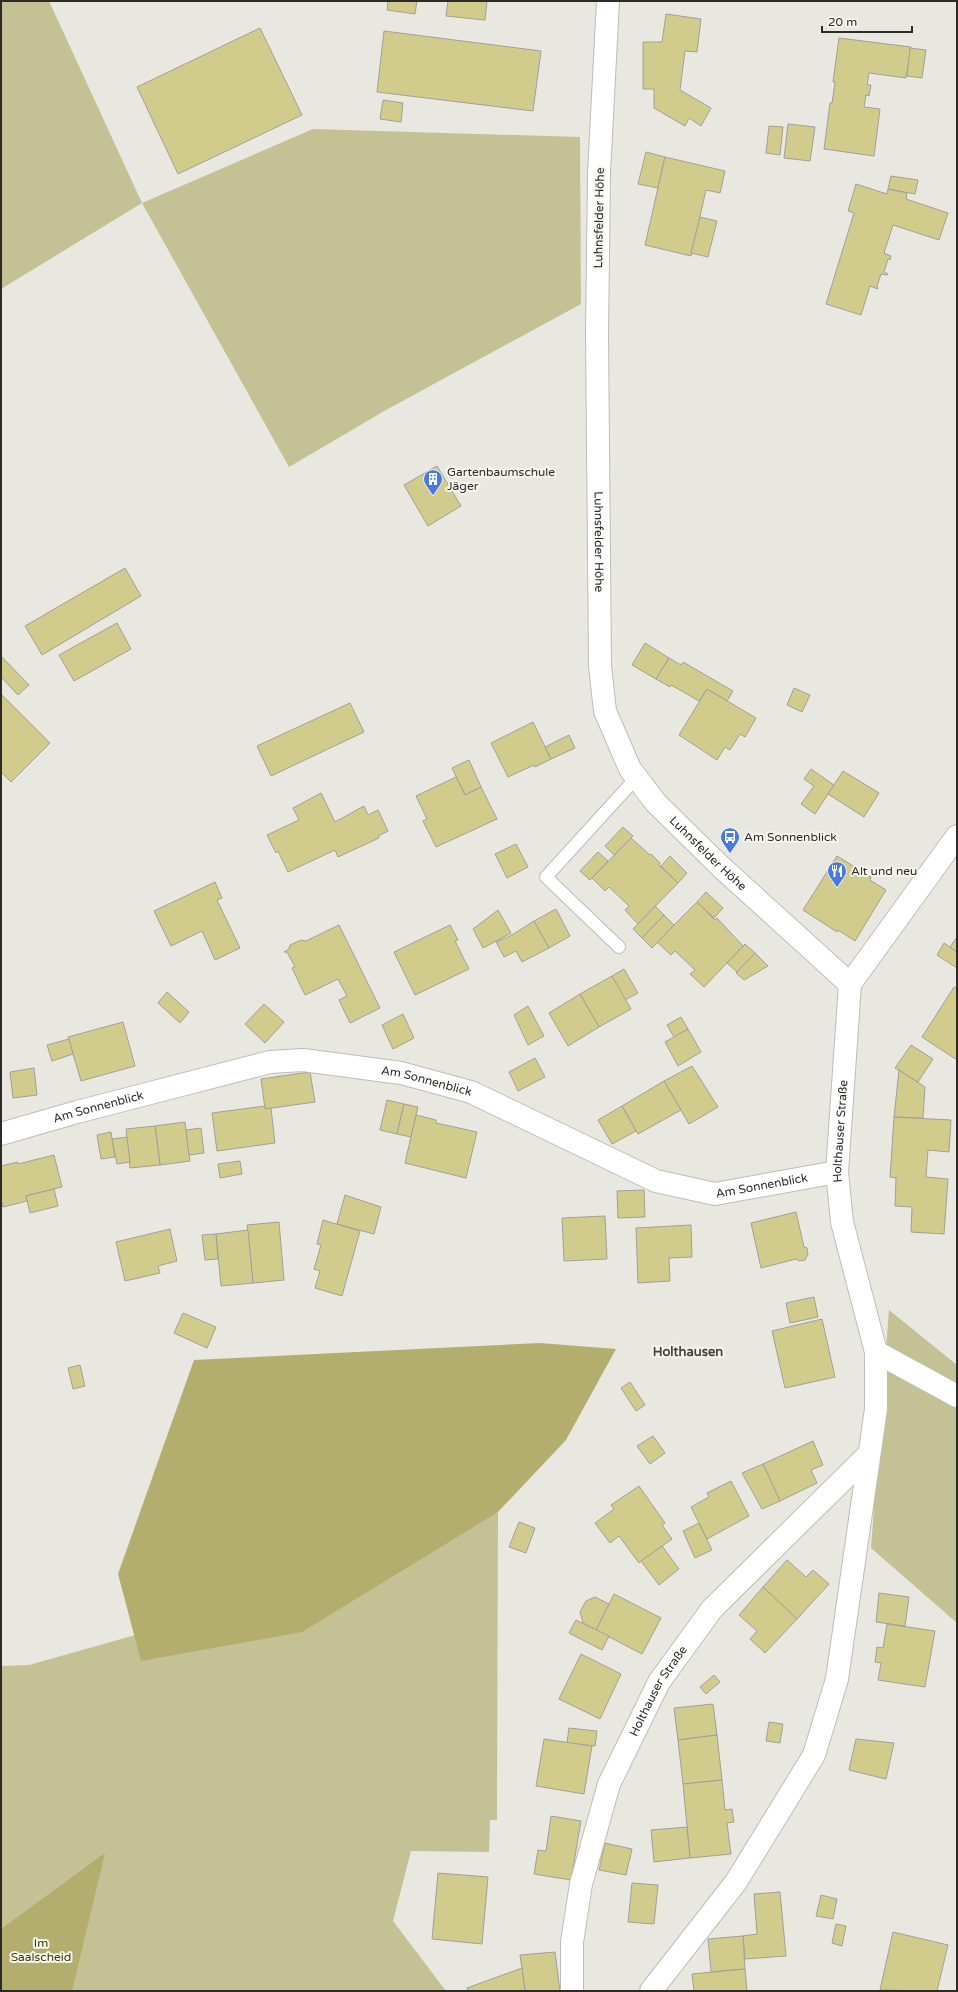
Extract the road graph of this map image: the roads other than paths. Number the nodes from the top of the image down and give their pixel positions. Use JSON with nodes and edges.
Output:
{"nodes":[{"id":1,"x":608,"y":1,"type":"edge"},
{"id":2,"x":637,"y":777,"type":"junction"},
{"id":3,"x":957,"y":836,"type":"edge"},
{"id":4,"x":619,"y":947,"type":"dead end"},
{"id":5,"x":850,"y":984,"type":"junction"},
{"id":6,"x":1,"y":1134,"type":"edge"},
{"id":7,"x":837,"y":1172,"type":"junction"},
{"id":8,"x":876,"y":1352,"type":"junction"},
{"id":9,"x":957,"y":1396,"type":"edge"},
{"id":10,"x":868,"y":1455,"type":"junction"},
{"id":11,"x":572,"y":1991,"type":"edge"},
{"id":12,"x":651,"y":1991,"type":"edge"}],
"edges":[{"from":1,"to":2,"type":"street","name":"Luhnsfelder Höhe"},
{"from":2,"to":4,"type":"lane"},
{"from":2,"to":5,"type":"street","name":"Luhnsfelder Höhe"},
{"from":3,"to":5,"type":"street"},
{"from":5,"to":7,"type":"street","name":"Holthauser Straße"},
{"from":6,"to":7,"type":"street","name":"Am Sonnenblick"},
{"from":7,"to":8,"type":"street","name":"Holthauser Straße"},
{"from":8,"to":9,"type":"street"},
{"from":8,"to":10,"type":"street","name":"Holthauser Straße"},
{"from":10,"to":11,"type":"street","name":"Holthauser Straße"},
{"from":10,"to":12,"type":"street","name":"Holthauser Straße"}]}
